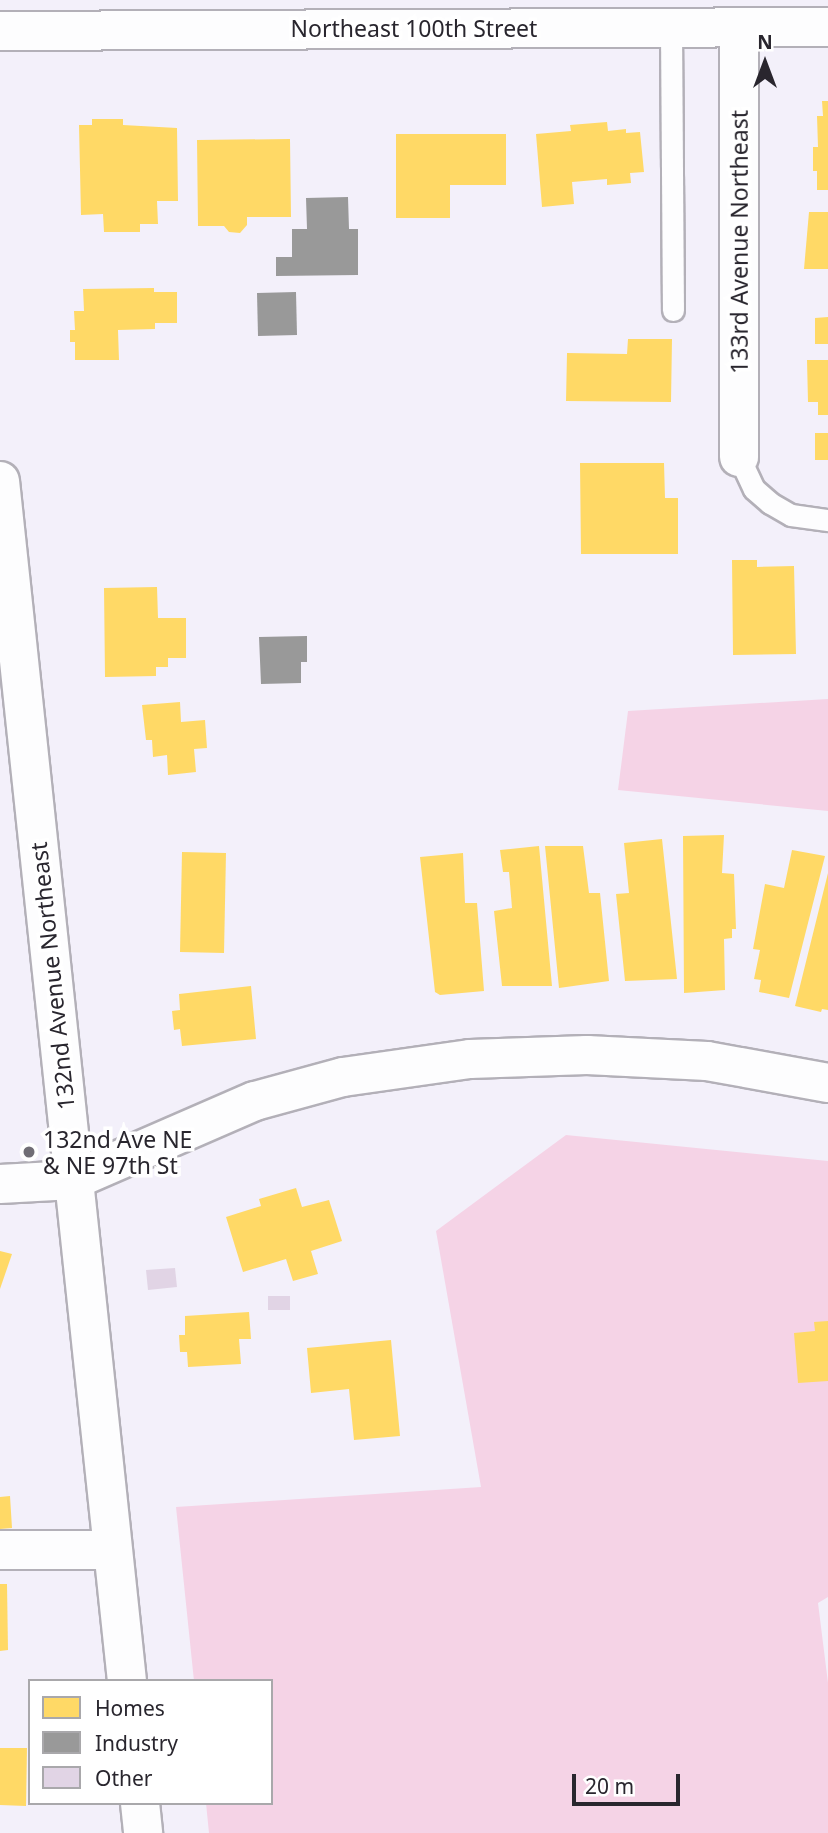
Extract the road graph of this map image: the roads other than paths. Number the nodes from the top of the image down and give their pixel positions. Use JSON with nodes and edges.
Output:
{"nodes":[{"id":1,"x":828,"y":27,"type":"edge"},
{"id":2,"x":671,"y":28,"type":"junction"},
{"id":3,"x":739,"y":28,"type":"junction"},
{"id":4,"x":0,"y":31,"type":"edge"},
{"id":5,"x":673,"y":310,"type":"dead end"},
{"id":6,"x":739,"y":457,"type":"joint"},
{"id":7,"x":0,"y":481,"type":"edge"},
{"id":8,"x":828,"y":520,"type":"edge"},
{"id":9,"x":828,"y":1083,"type":"edge"},
{"id":10,"x":73,"y":1180,"type":"junction"},
{"id":11,"x":0,"y":1184,"type":"edge"},
{"id":12,"x":0,"y":1550,"type":"edge"},
{"id":13,"x":111,"y":1550,"type":"junction"},
{"id":14,"x":127,"y":1679,"type":"edge"},
{"id":15,"x":140,"y":1805,"type":"edge"},
{"id":16,"x":143,"y":1833,"type":"edge"}],
"edges":[{"from":1,"to":3,"type":"street","name":"Northeast 100th Street"},
{"from":2,"to":3,"type":"street","name":"Northeast 100th Street"},
{"from":2,"to":4,"type":"street","name":"Northeast 100th Street"},
{"from":2,"to":5,"type":"lane"},
{"from":3,"to":6,"type":"street","name":"133rd Avenue Northeast"},
{"from":6,"to":8,"type":"lane"},
{"from":7,"to":10,"type":"street","name":"132nd Avenue Northeast"},
{"from":9,"to":10,"type":"street"},
{"from":10,"to":11,"type":"street"},
{"from":10,"to":13,"type":"street","name":"132nd Avenue Northeast"},
{"from":12,"to":13,"type":"street"},
{"from":13,"to":14,"type":"street","name":"132nd Avenue Northeast"},
{"from":15,"to":16,"type":"street"}]}
